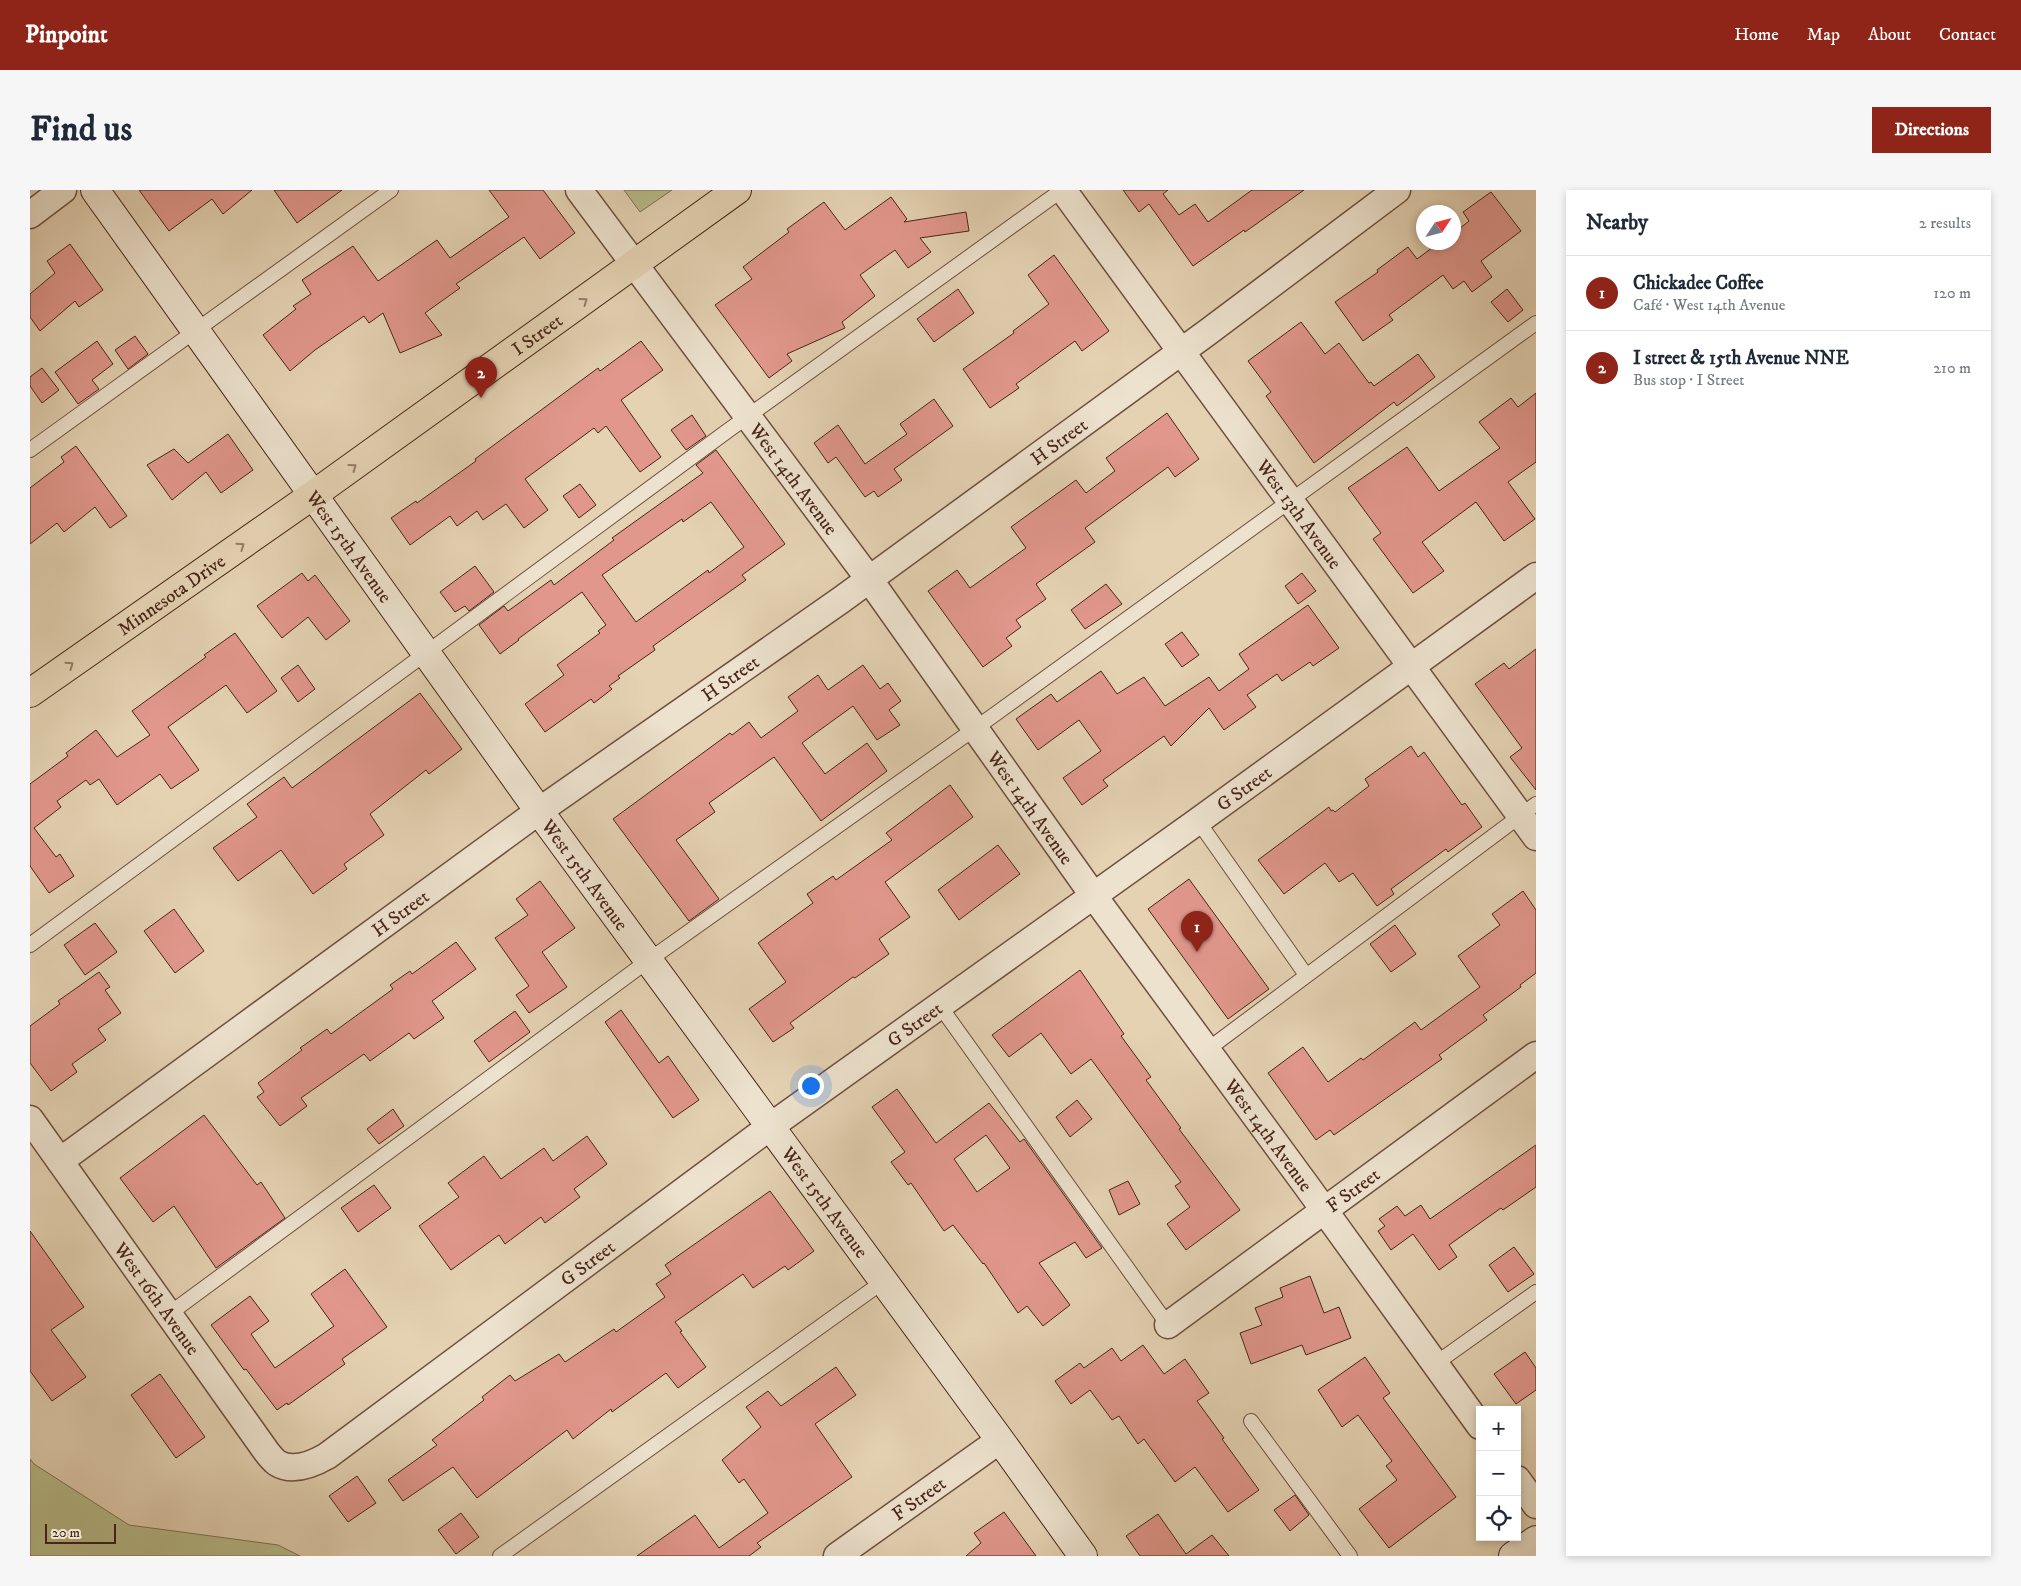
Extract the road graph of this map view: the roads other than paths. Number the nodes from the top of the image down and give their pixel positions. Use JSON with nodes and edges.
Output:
{"nodes":[{"id":1,"x":63,"y":190,"type":"edge"},
{"id":2,"x":96,"y":190,"type":"edge"},
{"id":3,"x":391,"y":190,"type":"edge"},
{"id":4,"x":579,"y":190,"type":"edge"},
{"id":5,"x":737,"y":190,"type":"edge"},
{"id":6,"x":1063,"y":190,"type":"edge"},
{"id":7,"x":1397,"y":190,"type":"edge"},
{"id":8,"x":30,"y":214,"type":"edge"},
{"id":9,"x":634,"y":265,"type":"junction"},
{"id":10,"x":1536,"y":323,"type":"edge"},
{"id":11,"x":195,"y":330,"type":"junction"},
{"id":12,"x":1182,"y":351,"type":"junction"},
{"id":13,"x":748,"y":417,"type":"junction"},
{"id":14,"x":30,"y":450,"type":"edge"},
{"id":15,"x":313,"y":495,"type":"junction"},
{"id":16,"x":1291,"y":500,"type":"junction"},
{"id":17,"x":1536,"y":576,"type":"edge"},
{"id":18,"x":869,"y":579,"type":"junction"},
{"id":19,"x":425,"y":652,"type":"junction"},
{"id":20,"x":1411,"y":667,"type":"junction"},
{"id":21,"x":30,"y":692,"type":"edge"},
{"id":22,"x":975,"y":728,"type":"junction"},
{"id":23,"x":1528,"y":810,"type":"edge"},
{"id":24,"x":540,"y":811,"type":"junction"},
{"id":25,"x":1198,"y":821,"type":"junction"},
{"id":26,"x":1536,"y":837,"type":"edge"},
{"id":27,"x":1093,"y":895,"type":"junction"},
{"id":28,"x":30,"y":945,"type":"edge"},
{"id":29,"x":649,"y":960,"type":"junction"},
{"id":30,"x":1306,"y":975,"type":"junction"},
{"id":31,"x":940,"y":1006,"type":"junction"},
{"id":32,"x":1207,"y":1050,"type":"junction"},
{"id":33,"x":1536,"y":1056,"type":"edge"},
{"id":34,"x":30,"y":1119,"type":"edge"},
{"id":35,"x":771,"y":1126,"type":"junction"},
{"id":36,"x":60,"y":1161,"type":"junction"},
{"id":37,"x":1324,"y":1209,"type":"junction"},
{"id":38,"x":884,"y":1281,"type":"junction"},
{"id":39,"x":1536,"y":1292,"type":"edge"},
{"id":40,"x":169,"y":1314,"type":"junction"},
{"id":41,"x":1168,"y":1325,"type":"joint"},
{"id":42,"x":1435,"y":1364,"type":"junction"},
{"id":43,"x":1476,"y":1420,"type":"edge"},
{"id":44,"x":1252,"y":1421,"type":"dead end"},
{"id":45,"x":1000,"y":1440,"type":"junction"},
{"id":46,"x":293,"y":1467,"type":"joint"},
{"id":47,"x":1521,"y":1484,"type":"edge"},
{"id":48,"x":1536,"y":1505,"type":"edge"},
{"id":49,"x":1536,"y":1540,"type":"edge"},
{"id":50,"x":500,"y":1556,"type":"edge"},
{"id":51,"x":837,"y":1556,"type":"edge"},
{"id":52,"x":1083,"y":1556,"type":"edge"},
{"id":53,"x":1350,"y":1556,"type":"edge"},
{"id":54,"x":1514,"y":1556,"type":"edge"}],
"edges":[{"from":1,"to":8,"type":"street"},
{"from":2,"to":11,"type":"main road","name":"West 15th Avenue"},
{"from":3,"to":11,"type":"lane"},
{"from":4,"to":9,"type":"street","name":"West 14th Avenue"},
{"from":5,"to":9,"type":"main road","name":"I Street"},
{"from":6,"to":12,"type":"street","name":"West 13th Avenue"},
{"from":6,"to":13,"type":"lane"},
{"from":7,"to":12,"type":"street","name":"H Street"},
{"from":9,"to":13,"type":"street","name":"West 14th Avenue"},
{"from":15,"to":9,"type":"main road","name":"I Street","one_way":true},
{"from":10,"to":16,"type":"lane"},
{"from":11,"to":14,"type":"lane"},
{"from":11,"to":15,"type":"main road","name":"West 15th Avenue"},
{"from":12,"to":16,"type":"street","name":"West 13th Avenue"},
{"from":12,"to":18,"type":"street","name":"H Street"},
{"from":13,"to":18,"type":"street","name":"West 14th Avenue"},
{"from":13,"to":19,"type":"lane"},
{"from":15,"to":19,"type":"main road","name":"West 15th Avenue"},
{"from":21,"to":15,"type":"main road","name":"Minnesota Drive","one_way":true},
{"from":16,"to":20,"type":"street","name":"West 13th Avenue"},
{"from":16,"to":22,"type":"lane"},
{"from":17,"to":20,"type":"street","name":"G Street"},
{"from":18,"to":22,"type":"street","name":"West 14th Avenue"},
{"from":18,"to":24,"type":"street","name":"H Street"},
{"from":19,"to":24,"type":"main road","name":"West 15th Avenue"},
{"from":19,"to":28,"type":"lane"},
{"from":20,"to":23,"type":"street","name":"West 13th Avenue"},
{"from":20,"to":25,"type":"street","name":"G Street"},
{"from":22,"to":27,"type":"street","name":"West 14th Avenue"},
{"from":22,"to":29,"type":"lane"},
{"from":23,"to":26,"type":"street","name":"West 13th Avenue"},
{"from":23,"to":30,"type":"lane"},
{"from":24,"to":29,"type":"main road","name":"West 15th Avenue"},
{"from":24,"to":36,"type":"street","name":"H Street"},
{"from":25,"to":27,"type":"street","name":"G Street"},
{"from":25,"to":30,"type":"lane"},
{"from":27,"to":31,"type":"street","name":"G Street"},
{"from":27,"to":32,"type":"street","name":"West 14th Avenue"},
{"from":29,"to":35,"type":"main road","name":"West 15th Avenue"},
{"from":29,"to":40,"type":"lane"},
{"from":30,"to":32,"type":"lane"},
{"from":31,"to":35,"type":"street","name":"G Street"},
{"from":31,"to":41,"type":"lane"},
{"from":32,"to":37,"type":"street","name":"West 14th Avenue"},
{"from":33,"to":37,"type":"street","name":"F Street"},
{"from":34,"to":36,"type":"street","name":"West 16th Avenue"},
{"from":35,"to":38,"type":"main road","name":"West 15th Avenue"},
{"from":35,"to":46,"type":"street","name":"G Street"},
{"from":36,"to":40,"type":"street","name":"West 16th Avenue"},
{"from":37,"to":41,"type":"street","name":"F Street"},
{"from":37,"to":42,"type":"street","name":"West 14th Avenue"},
{"from":38,"to":45,"type":"main road","name":"West 15th Avenue"},
{"from":38,"to":50,"type":"lane"},
{"from":39,"to":42,"type":"lane"},
{"from":40,"to":46,"type":"street","name":"West 16th Avenue"},
{"from":42,"to":43,"type":"street","name":"West 14th Avenue"},
{"from":44,"to":53,"type":"lane"},
{"from":45,"to":51,"type":"street","name":"F Street"},
{"from":45,"to":52,"type":"main road","name":"West 15th Avenue"},
{"from":47,"to":48,"type":"street"},
{"from":49,"to":54,"type":"main road"}]}
